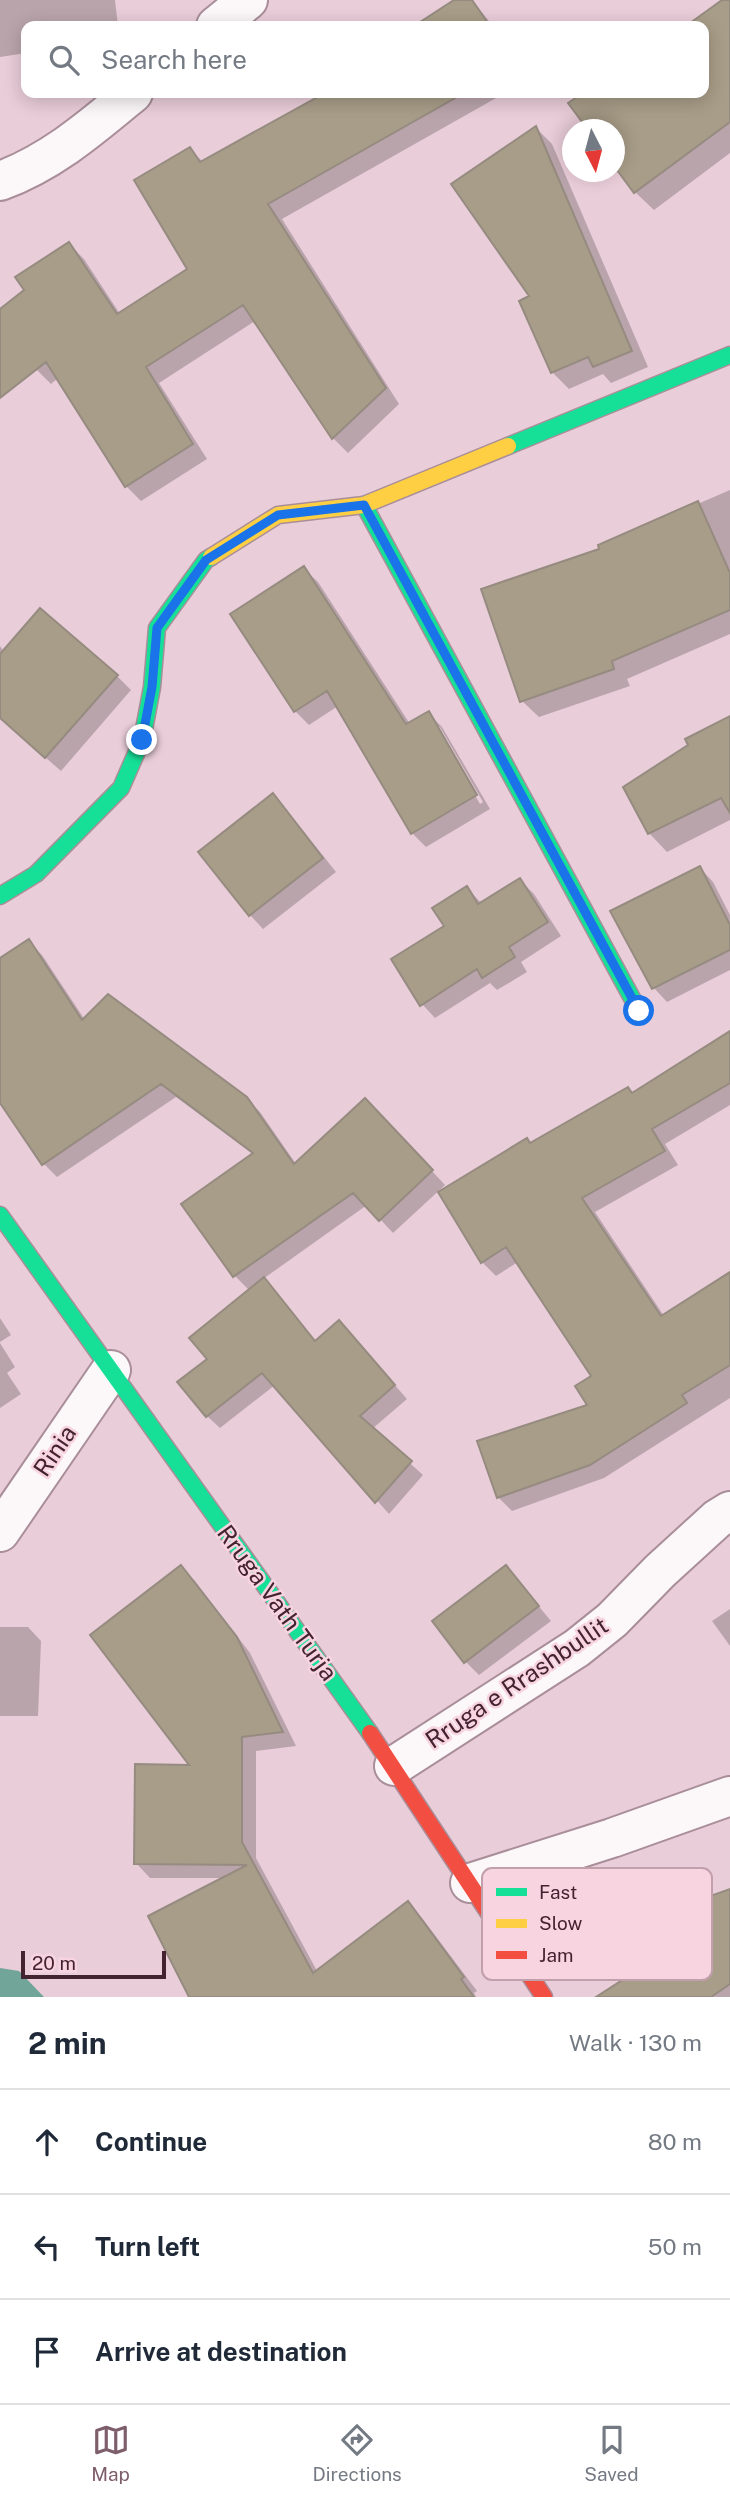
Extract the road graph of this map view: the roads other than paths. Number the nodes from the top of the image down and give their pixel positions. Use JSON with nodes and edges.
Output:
{"nodes":[{"id":1,"x":248,"y":0,"type":"edge"},
{"id":2,"x":222,"y":21,"type":"edge"},
{"id":3,"x":127,"y":98,"type":"edge"},
{"id":4,"x":0,"y":181,"type":"edge"},
{"id":5,"x":730,"y":355,"type":"edge"},
{"id":6,"x":364,"y":505,"type":"junction"},
{"id":7,"x":0,"y":896,"type":"edge"},
{"id":8,"x":639,"y":1011,"type":"dead end"},
{"id":9,"x":0,"y":1215,"type":"edge"},
{"id":10,"x":111,"y":1370,"type":"junction"},
{"id":11,"x":730,"y":1511,"type":"edge"},
{"id":12,"x":0,"y":1532,"type":"edge"},
{"id":13,"x":394,"y":1766,"type":"junction"},
{"id":14,"x":730,"y":1796,"type":"edge"},
{"id":15,"x":517,"y":1868,"type":"edge"},
{"id":16,"x":482,"y":1879,"type":"edge"},
{"id":17,"x":470,"y":1883,"type":"junction"},
{"id":18,"x":482,"y":1901,"type":"edge"},
{"id":19,"x":533,"y":1980,"type":"edge"},
{"id":20,"x":544,"y":1997,"type":"edge"}],
"edges":[{"from":1,"to":2,"type":"street"},
{"from":3,"to":4,"type":"street"},
{"from":5,"to":6,"type":"street"},
{"from":6,"to":7,"type":"street"},
{"from":6,"to":8,"type":"street"},
{"from":9,"to":10,"type":"street","name":"Rruga Vath Turja"},
{"from":10,"to":12,"type":"street","name":"Rinia"},
{"from":10,"to":13,"type":"street","name":"Rruga Vath Turja"},
{"from":11,"to":13,"type":"street","name":"Rruga e Rrashbullit"},
{"from":13,"to":17,"type":"street","name":"Rruga Vath Turja"},
{"from":14,"to":15,"type":"street"},
{"from":16,"to":17,"type":"street"},
{"from":17,"to":18,"type":"street","name":"Rruga Vath Turja"},
{"from":19,"to":20,"type":"street","name":"Rruga Vath Turja"}]}
